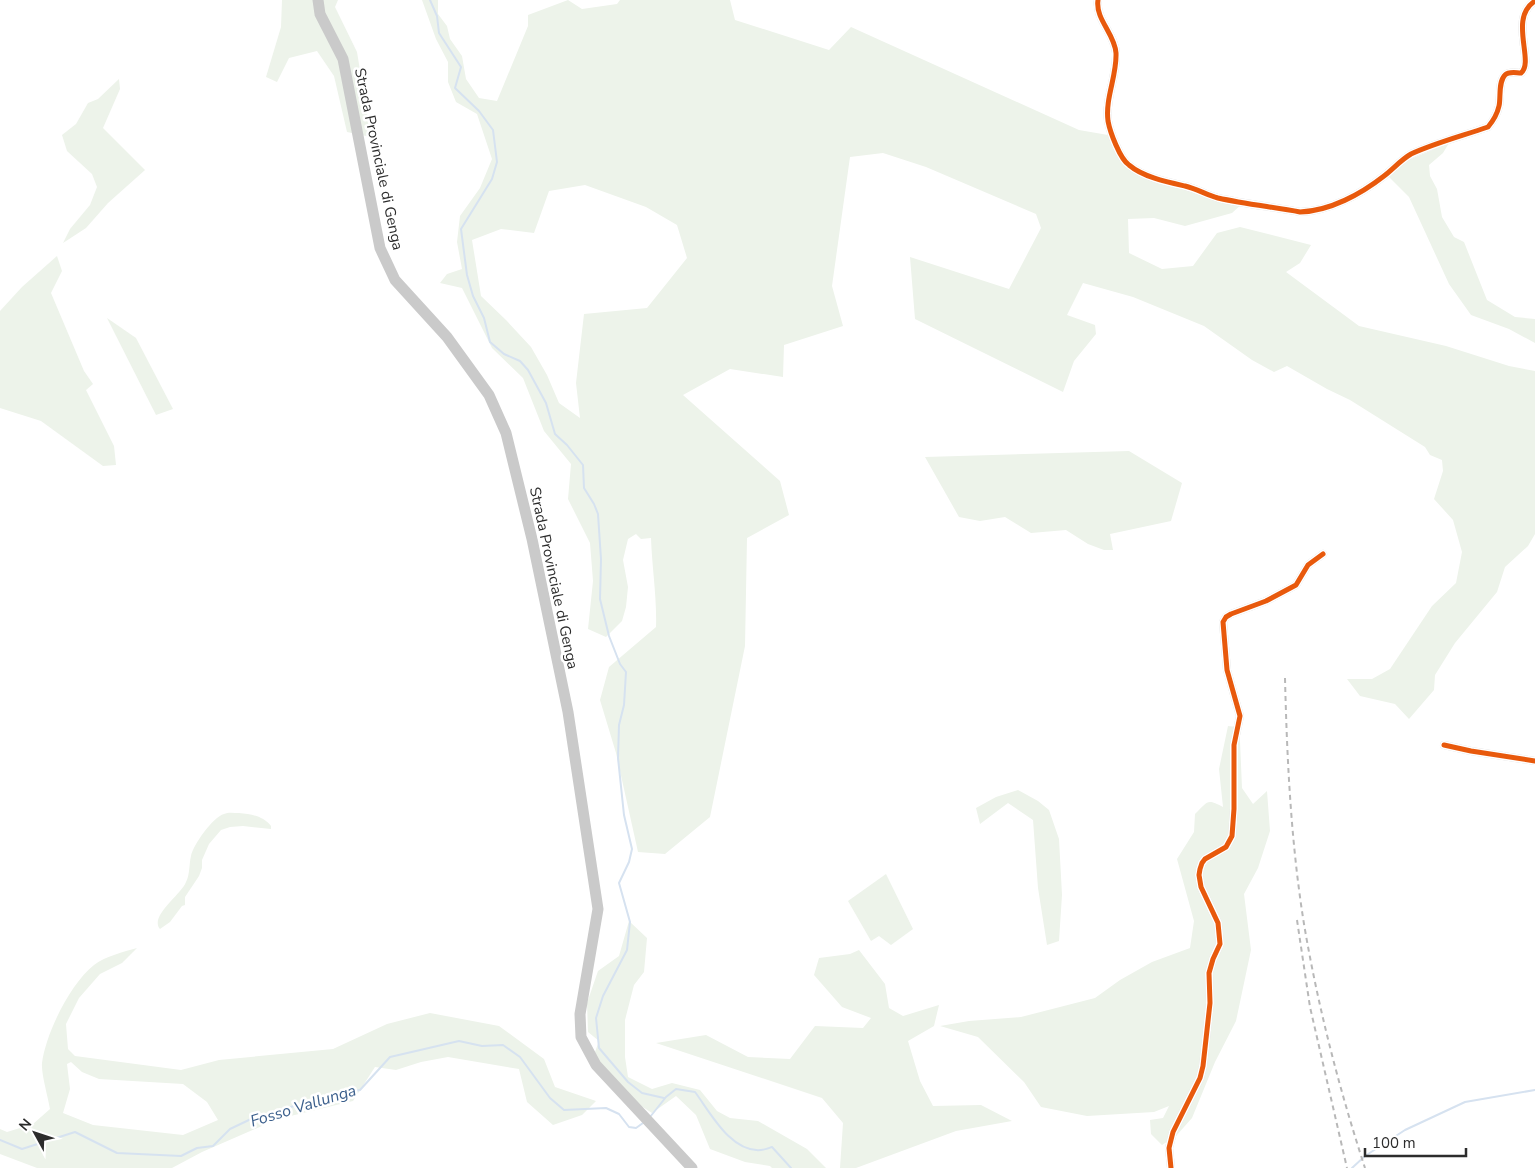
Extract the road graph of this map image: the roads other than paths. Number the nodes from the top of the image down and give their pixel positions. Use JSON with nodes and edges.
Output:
{"nodes":[{"id":1,"x":318,"y":0,"type":"edge"},
{"id":2,"x":1098,"y":0,"type":"edge"},
{"id":3,"x":1535,"y":1,"type":"edge"},
{"id":4,"x":1323,"y":554,"type":"dead end"},
{"id":5,"x":1444,"y":745,"type":"dead end"},
{"id":6,"x":1535,"y":761,"type":"edge"},
{"id":7,"x":692,"y":1168,"type":"edge"},
{"id":8,"x":1172,"y":1168,"type":"edge"}],
"edges":[{"from":1,"to":7,"type":"main road","name":"Strada Provinciale di Genga"},
{"from":2,"to":3,"type":"street"},
{"from":4,"to":8,"type":"street"},
{"from":5,"to":6,"type":"street"}]}
